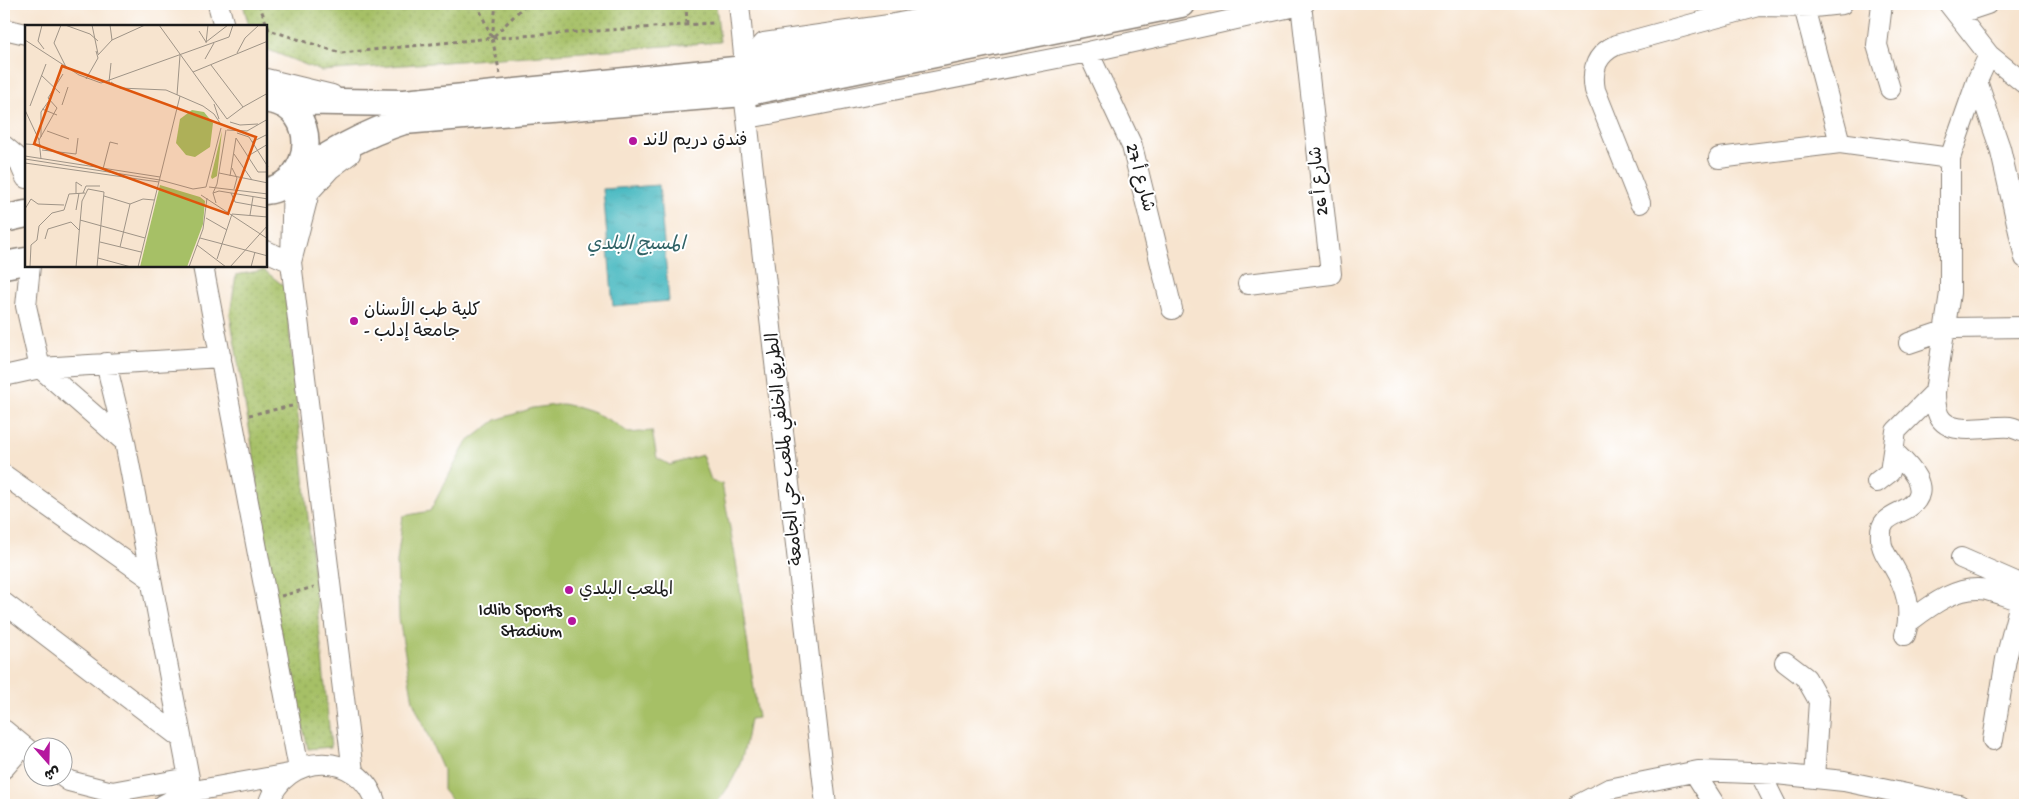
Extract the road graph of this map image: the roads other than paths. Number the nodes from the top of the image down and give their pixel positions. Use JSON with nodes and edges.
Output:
{"nodes":[{"id":1,"x":218,"y":4,"type":"edge"},
{"id":2,"x":740,"y":4,"type":"edge"},
{"id":3,"x":998,"y":4,"type":"edge"},
{"id":4,"x":1075,"y":4,"type":"edge"},
{"id":5,"x":1181,"y":4,"type":"edge"},
{"id":6,"x":1303,"y":4,"type":"edge"},
{"id":7,"x":1842,"y":4,"type":"edge"},
{"id":8,"x":1882,"y":4,"type":"edge"},
{"id":9,"x":1987,"y":4,"type":"edge"},
{"id":10,"x":1804,"y":7,"type":"junction"},
{"id":11,"x":1953,"y":9,"type":"edge"},
{"id":12,"x":223,"y":25,"type":"edge"},
{"id":13,"x":4,"y":29,"type":"edge"},
{"id":14,"x":25,"y":34,"type":"edge"},
{"id":15,"x":1088,"y":52,"type":"junction"},
{"id":16,"x":1988,"y":55,"type":"junction"},
{"id":17,"x":1977,"y":81,"type":"junction"},
{"id":18,"x":2025,"y":84,"type":"edge"},
{"id":19,"x":746,"y":86,"type":"junction"},
{"id":20,"x":1890,"y":89,"type":"dead end"},
{"id":21,"x":268,"y":93,"type":"edge"},
{"id":22,"x":386,"y":127,"type":"junction"},
{"id":23,"x":1840,"y":142,"type":"junction"},
{"id":24,"x":4,"y":146,"type":"edge"},
{"id":25,"x":1719,"y":158,"type":"dead end"},
{"id":26,"x":1950,"y":158,"type":"junction"},
{"id":27,"x":25,"y":176,"type":"edge"},
{"id":28,"x":294,"y":177,"type":"junction"},
{"id":29,"x":268,"y":191,"type":"edge"},
{"id":30,"x":1640,"y":203,"type":"dead end"},
{"id":31,"x":25,"y":214,"type":"edge"},
{"id":32,"x":4,"y":219,"type":"edge"},
{"id":33,"x":268,"y":252,"type":"edge"},
{"id":34,"x":2025,"y":258,"type":"edge"},
{"id":35,"x":25,"y":261,"type":"edge"},
{"id":36,"x":291,"y":262,"type":"junction"},
{"id":37,"x":4,"y":265,"type":"edge"},
{"id":38,"x":30,"y":268,"type":"edge"},
{"id":39,"x":207,"y":270,"type":"edge"},
{"id":40,"x":1248,"y":284,"type":"dead end"},
{"id":41,"x":1172,"y":309,"type":"dead end"},
{"id":42,"x":2025,"y":327,"type":"edge"},
{"id":43,"x":1944,"y":330,"type":"junction"},
{"id":44,"x":1909,"y":343,"type":"dead end"},
{"id":45,"x":221,"y":357,"type":"junction"},
{"id":46,"x":106,"y":363,"type":"junction"},
{"id":47,"x":40,"y":368,"type":"junction"},
{"id":48,"x":4,"y":376,"type":"edge"},
{"id":49,"x":1935,"y":392,"type":"junction"},
{"id":50,"x":2025,"y":432,"type":"edge"},
{"id":51,"x":125,"y":442,"type":"junction"},
{"id":52,"x":1893,"y":451,"type":"junction"},
{"id":53,"x":4,"y":475,"type":"edge"},
{"id":54,"x":1877,"y":482,"type":"dead end"},
{"id":55,"x":1961,"y":558,"type":"dead end"},
{"id":56,"x":151,"y":579,"type":"junction"},
{"id":57,"x":2024,"y":589,"type":"edge"},
{"id":58,"x":7,"y":611,"type":"edge"},
{"id":59,"x":1784,"y":662,"type":"dead end"},
{"id":60,"x":4,"y":730,"type":"edge"},
{"id":61,"x":181,"y":738,"type":"junction"},
{"id":62,"x":1993,"y":740,"type":"dead end"},
{"id":63,"x":22,"y":745,"type":"edge"},
{"id":64,"x":22,"y":754,"type":"edge"},
{"id":65,"x":4,"y":768,"type":"edge"},
{"id":66,"x":294,"y":771,"type":"junction"},
{"id":67,"x":353,"y":772,"type":"junction"},
{"id":68,"x":1694,"y":772,"type":"junction"},
{"id":69,"x":1760,"y":773,"type":"junction"},
{"id":70,"x":1814,"y":778,"type":"junction"},
{"id":71,"x":72,"y":782,"type":"edge"},
{"id":72,"x":188,"y":785,"type":"junction"},
{"id":73,"x":163,"y":805,"type":"edge"},
{"id":74,"x":268,"y":805,"type":"edge"},
{"id":75,"x":376,"y":805,"type":"edge"},
{"id":76,"x":826,"y":805,"type":"edge"},
{"id":77,"x":1578,"y":805,"type":"edge"},
{"id":78,"x":1714,"y":805,"type":"edge"},
{"id":79,"x":1776,"y":805,"type":"edge"},
{"id":80,"x":1959,"y":805,"type":"edge"}],
"edges":[{"from":1,"to":12,"type":"street"},
{"from":2,"to":19,"type":"street","name":"الطريق الخلفي لملعب حي الجامعة"},
{"from":3,"to":19,"type":"street"},
{"from":4,"to":19,"type":"main road"},
{"from":5,"to":19,"type":"main road"},
{"from":6,"to":15,"type":"street"},
{"from":6,"to":40,"type":"street","name":"شارع أ 26"},
{"from":7,"to":10,"type":"street"},
{"from":8,"to":20,"type":"street"},
{"from":9,"to":11,"type":"street"},
{"from":10,"to":23,"type":"street"},
{"from":10,"to":30,"type":"street"},
{"from":11,"to":16,"type":"street"},
{"from":13,"to":14,"type":"street"},
{"from":15,"to":19,"type":"street"},
{"from":15,"to":41,"type":"street","name":"شارع أ 27"},
{"from":16,"to":17,"type":"street"},
{"from":16,"to":18,"type":"street"},
{"from":17,"to":26,"type":"street"},
{"from":17,"to":34,"type":"street"},
{"from":19,"to":21,"type":"main road"},
{"from":19,"to":22,"type":"main road"},
{"from":19,"to":76,"type":"street","name":"الطريق الخلفي لملعب حي الجامعة"},
{"from":21,"to":28,"type":"main road"},
{"from":22,"to":28,"type":"main road"},
{"from":22,"to":36,"type":"street"},
{"from":23,"to":25,"type":"street"},
{"from":23,"to":26,"type":"street"},
{"from":24,"to":27,"type":"street"},
{"from":26,"to":43,"type":"street"},
{"from":28,"to":29,"type":"main road"},
{"from":28,"to":36,"type":"street"},
{"from":31,"to":32,"type":"main road"},
{"from":33,"to":36,"type":"street"},
{"from":35,"to":37,"type":"main road"},
{"from":36,"to":67,"type":"street"},
{"from":38,"to":47,"type":"street"},
{"from":39,"to":45,"type":"street"},
{"from":42,"to":43,"type":"street"},
{"from":43,"to":44,"type":"street"},
{"from":43,"to":49,"type":"street"},
{"from":45,"to":46,"type":"street"},
{"from":45,"to":66,"type":"street"},
{"from":46,"to":47,"type":"street"},
{"from":46,"to":51,"type":"street"},
{"from":47,"to":48,"type":"street"},
{"from":47,"to":51,"type":"street"},
{"from":49,"to":50,"type":"street"},
{"from":49,"to":52,"type":"street"},
{"from":51,"to":56,"type":"street"},
{"from":52,"to":54,"type":"street"},
{"from":52,"to":57,"type":"street"},
{"from":53,"to":56,"type":"street"},
{"from":55,"to":57,"type":"street"},
{"from":56,"to":61,"type":"street"},
{"from":57,"to":62,"type":"street"},
{"from":58,"to":61,"type":"street"},
{"from":59,"to":70,"type":"street"},
{"from":60,"to":63,"type":"street"},
{"from":61,"to":72,"type":"street"},
{"from":64,"to":65,"type":"street"},
{"from":66,"to":67,"type":"street"},
{"from":66,"to":72,"type":"street"},
{"from":66,"to":74,"type":"street"},
{"from":67,"to":75,"type":"street"},
{"from":68,"to":69,"type":"street"},
{"from":68,"to":77,"type":"street"},
{"from":68,"to":78,"type":"street"},
{"from":69,"to":70,"type":"street"},
{"from":69,"to":79,"type":"street"},
{"from":70,"to":80,"type":"street"},
{"from":71,"to":72,"type":"street"},
{"from":72,"to":73,"type":"street"}]}
